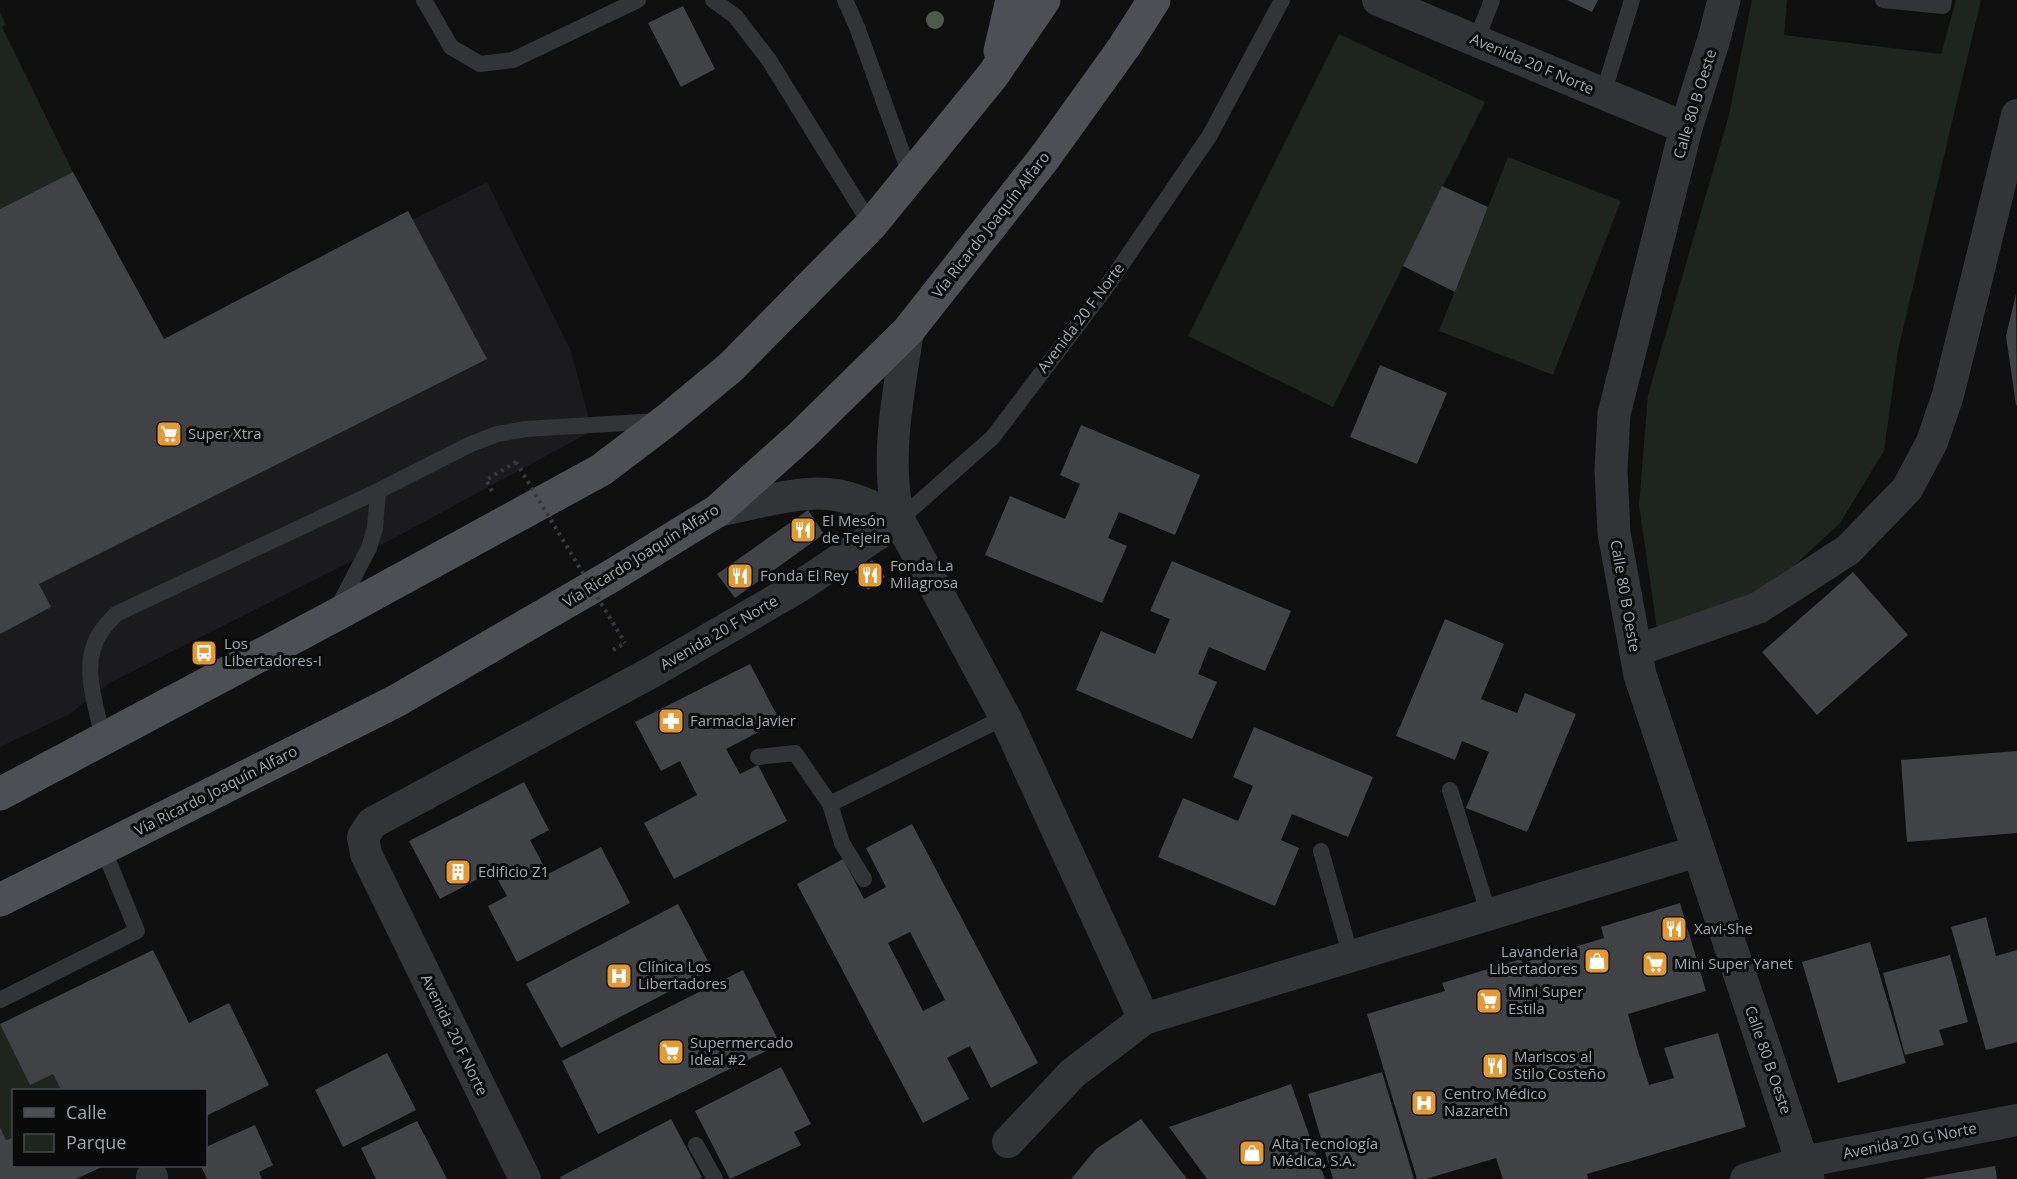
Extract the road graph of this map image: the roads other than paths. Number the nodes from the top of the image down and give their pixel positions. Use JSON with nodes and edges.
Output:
{"nodes":[{"id":1,"x":424,"y":0,"type":"edge"},
{"id":2,"x":638,"y":0,"type":"edge"},
{"id":3,"x":714,"y":0,"type":"edge"},
{"id":4,"x":844,"y":0,"type":"edge"},
{"id":5,"x":1012,"y":0,"type":"edge"},
{"id":6,"x":1044,"y":0,"type":"edge"},
{"id":7,"x":1154,"y":0,"type":"edge"},
{"id":8,"x":1282,"y":0,"type":"edge"},
{"id":9,"x":1378,"y":0,"type":"edge"},
{"id":10,"x":1492,"y":0,"type":"edge"},
{"id":11,"x":1632,"y":0,"type":"edge"},
{"id":12,"x":1724,"y":0,"type":"edge"},
{"id":13,"x":1883,"y":0,"type":"edge"},
{"id":14,"x":1944,"y":0,"type":"edge"},
{"id":15,"x":1476,"y":41,"type":"junction"},
{"id":16,"x":993,"y":75,"type":"junction"},
{"id":17,"x":1603,"y":94,"type":"junction"},
{"id":18,"x":2017,"y":115,"type":"edge"},
{"id":19,"x":1686,"y":129,"type":"junction"},
{"id":20,"x":911,"y":177,"type":"junction"},
{"id":21,"x":871,"y":225,"type":"junction"},
{"id":22,"x":908,"y":331,"type":"junction"},
{"id":23,"x":667,"y":420,"type":"junction"},
{"id":24,"x":378,"y":490,"type":"junction"},
{"id":25,"x":717,"y":511,"type":"junction"},
{"id":26,"x":899,"y":520,"type":"junction"},
{"id":27,"x":332,"y":617,"type":"junction"},
{"id":28,"x":1635,"y":651,"type":"junction"},
{"id":29,"x":1005,"y":717,"type":"junction"},
{"id":30,"x":103,"y":738,"type":"junction"},
{"id":31,"x":758,"y":757,"type":"dead end"},
{"id":32,"x":1450,"y":790,"type":"dead end"},
{"id":33,"x":0,"y":794,"type":"edge"},
{"id":34,"x":830,"y":804,"type":"junction"},
{"id":35,"x":103,"y":848,"type":"junction"},
{"id":36,"x":1321,"y":851,"type":"dead end"},
{"id":37,"x":1698,"y":851,"type":"junction"},
{"id":38,"x":864,"y":879,"type":"dead end"},
{"id":39,"x":0,"y":900,"type":"edge"},
{"id":40,"x":1489,"y":915,"type":"junction"},
{"id":41,"x":1351,"y":957,"type":"junction"},
{"id":42,"x":0,"y":1000,"type":"edge"},
{"id":43,"x":1144,"y":1019,"type":"junction"},
{"id":44,"x":2017,"y":1120,"type":"edge"},
{"id":45,"x":1008,"y":1142,"type":"dead end"},
{"id":46,"x":696,"y":1145,"type":"dead end"},
{"id":47,"x":1805,"y":1171,"type":"edge"},
{"id":48,"x":525,"y":1179,"type":"edge"},
{"id":49,"x":716,"y":1179,"type":"edge"},
{"id":50,"x":1746,"y":1179,"type":"edge"}],
"edges":[{"from":1,"to":2,"type":"lane"},
{"from":3,"to":21,"type":"lane"},
{"from":4,"to":20,"type":"lane"},
{"from":5,"to":16,"type":"main road"},
{"from":6,"to":16,"type":"main road"},
{"from":7,"to":22,"type":"main road","name":"Vía Ricardo Joaquín Alfaro"},
{"from":8,"to":26,"type":"lane","name":"Avenida 20 F Norte"},
{"from":9,"to":15,"type":"street","name":"Avenida 20 F Norte"},
{"from":10,"to":15,"type":"lane"},
{"from":11,"to":17,"type":"lane"},
{"from":12,"to":19,"type":"street","name":"Calle 80 B Oeste"},
{"from":13,"to":14,"type":"lane"},
{"from":15,"to":17,"type":"street","name":"Avenida 20 F Norte"},
{"from":16,"to":20,"type":"main road"},
{"from":17,"to":19,"type":"street","name":"Avenida 20 F Norte"},
{"from":18,"to":28,"type":"street"},
{"from":19,"to":28,"type":"street","name":"Calle 80 B Oeste"},
{"from":20,"to":21,"type":"main road"},
{"from":21,"to":23,"type":"main road"},
{"from":22,"to":25,"type":"main road","name":"Vía Ricardo Joaquín Alfaro"},
{"from":22,"to":26,"type":"street"},
{"from":23,"to":24,"type":"lane"},
{"from":23,"to":27,"type":"main road"},
{"from":24,"to":27,"type":"lane"},
{"from":24,"to":30,"type":"lane"},
{"from":25,"to":26,"type":"street"},
{"from":25,"to":35,"type":"main road","name":"Vía Ricardo Joaquín Alfaro"},
{"from":26,"to":29,"type":"street"},
{"from":26,"to":48,"type":"street","name":"Avenida 20 F Norte"},
{"from":27,"to":30,"type":"main road"},
{"from":28,"to":37,"type":"street","name":"Calle 80 B Oeste"},
{"from":29,"to":34,"type":"lane"},
{"from":29,"to":43,"type":"street"},
{"from":30,"to":33,"type":"main road"},
{"from":31,"to":34,"type":"lane"},
{"from":32,"to":40,"type":"lane"},
{"from":34,"to":38,"type":"lane"},
{"from":35,"to":39,"type":"main road","name":"Vía Ricardo Joaquín Alfaro"},
{"from":35,"to":42,"type":"lane"},
{"from":36,"to":41,"type":"lane"},
{"from":37,"to":40,"type":"street"},
{"from":37,"to":47,"type":"street","name":"Calle 80 B Oeste"},
{"from":40,"to":41,"type":"street"},
{"from":41,"to":43,"type":"street"},
{"from":43,"to":45,"type":"street"},
{"from":44,"to":47,"type":"street","name":"Avenida 20 G Norte"},
{"from":46,"to":49,"type":"lane"},
{"from":47,"to":50,"type":"street","name":"Avenida 20 G Norte"}]}
